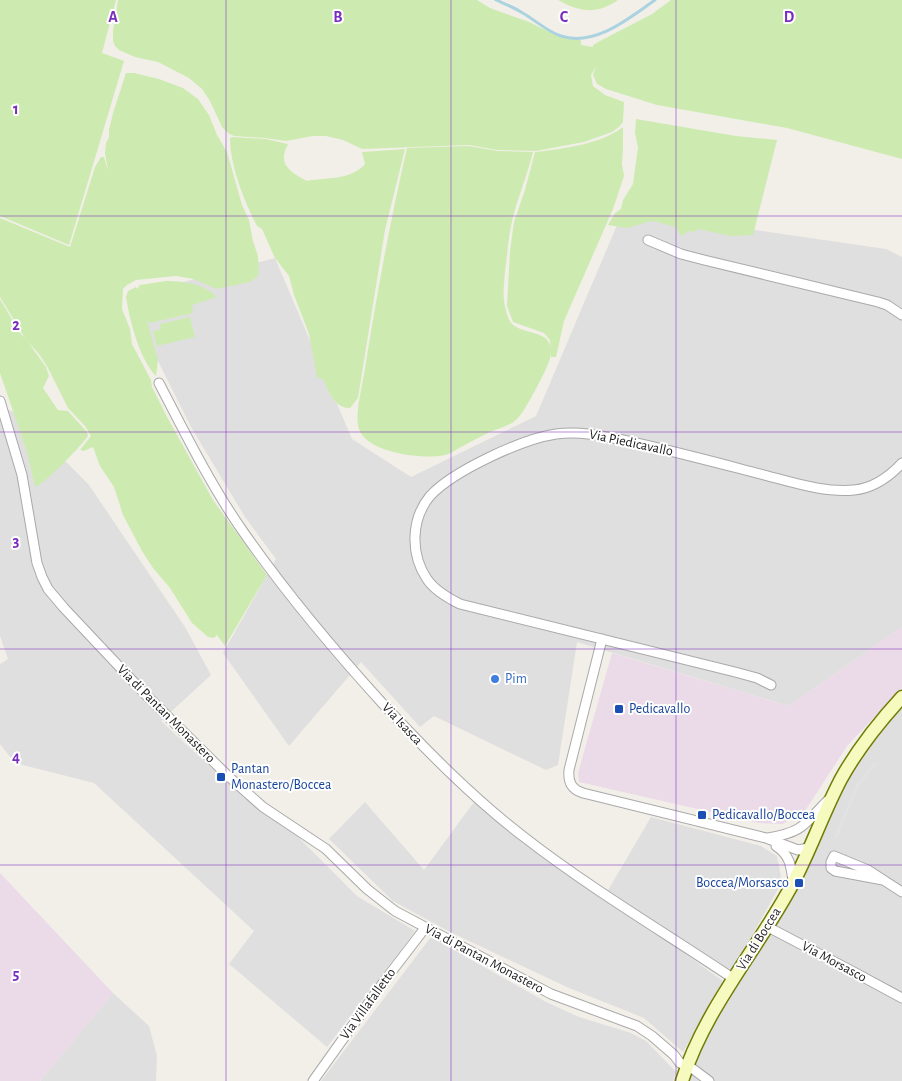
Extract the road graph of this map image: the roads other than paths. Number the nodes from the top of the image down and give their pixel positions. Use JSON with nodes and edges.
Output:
{"nodes":[{"id":1,"x":648,"y":240,"type":"dead end"},
{"id":2,"x":902,"y":315,"type":"edge"},
{"id":3,"x":159,"y":383,"type":"dead end"},
{"id":4,"x":0,"y":401,"type":"edge"},
{"id":5,"x":902,"y":463,"type":"edge"},
{"id":6,"x":602,"y":640,"type":"junction"},
{"id":7,"x":771,"y":685,"type":"dead end"},
{"id":8,"x":902,"y":697,"type":"edge"},
{"id":9,"x":832,"y":797,"type":"junction"},
{"id":10,"x":766,"y":838,"type":"junction"},
{"id":11,"x":809,"y":848,"type":"junction"},
{"id":12,"x":883,"y":880,"type":"junction"},
{"id":13,"x":793,"y":883,"type":"junction"},
{"id":14,"x":902,"y":892,"type":"edge"},
{"id":15,"x":766,"y":926,"type":"junction"},
{"id":16,"x":425,"y":928,"type":"junction"},
{"id":17,"x":734,"y":979,"type":"junction"},
{"id":18,"x":902,"y":998,"type":"edge"},
{"id":19,"x":687,"y":1066,"type":"junction"},
{"id":20,"x":313,"y":1081,"type":"edge"},
{"id":21,"x":682,"y":1081,"type":"edge"},
{"id":22,"x":709,"y":1081,"type":"edge"}],
"edges":[{"from":1,"to":2,"type":"street"},
{"from":3,"to":17,"type":"street","name":"Via Isasca"},
{"from":4,"to":16,"type":"street","name":"Via di Pantan Monastero"},
{"from":5,"to":6,"type":"street","name":"Via Piedicavallo"},
{"from":6,"to":7,"type":"street","name":"Via Piedicavallo"},
{"from":6,"to":10,"type":"street"},
{"from":8,"to":9,"type":"main road","name":"Via di Boccea"},
{"from":9,"to":10,"type":"street"},
{"from":9,"to":11,"type":"main road","name":"Via di Boccea"},
{"from":10,"to":11,"type":"street"},
{"from":10,"to":13,"type":"street"},
{"from":11,"to":13,"type":"main road","name":"Via di Boccea"},
{"from":12,"to":12,"type":"street"},
{"from":12,"to":14,"type":"street"},
{"from":13,"to":15,"type":"main road","name":"Via di Boccea"},
{"from":15,"to":17,"type":"main road","name":"Via di Boccea"},
{"from":15,"to":18,"type":"street","name":"Via Morsasco"},
{"from":16,"to":19,"type":"street","name":"Via di Pantan Monastero"},
{"from":16,"to":20,"type":"street","name":"Via Villafalletto"},
{"from":17,"to":19,"type":"main road","name":"Via di Boccea"},
{"from":19,"to":21,"type":"main road","name":"Via di Boccea"},
{"from":19,"to":22,"type":"street","name":"Via di Pantan Monastero"}]}
